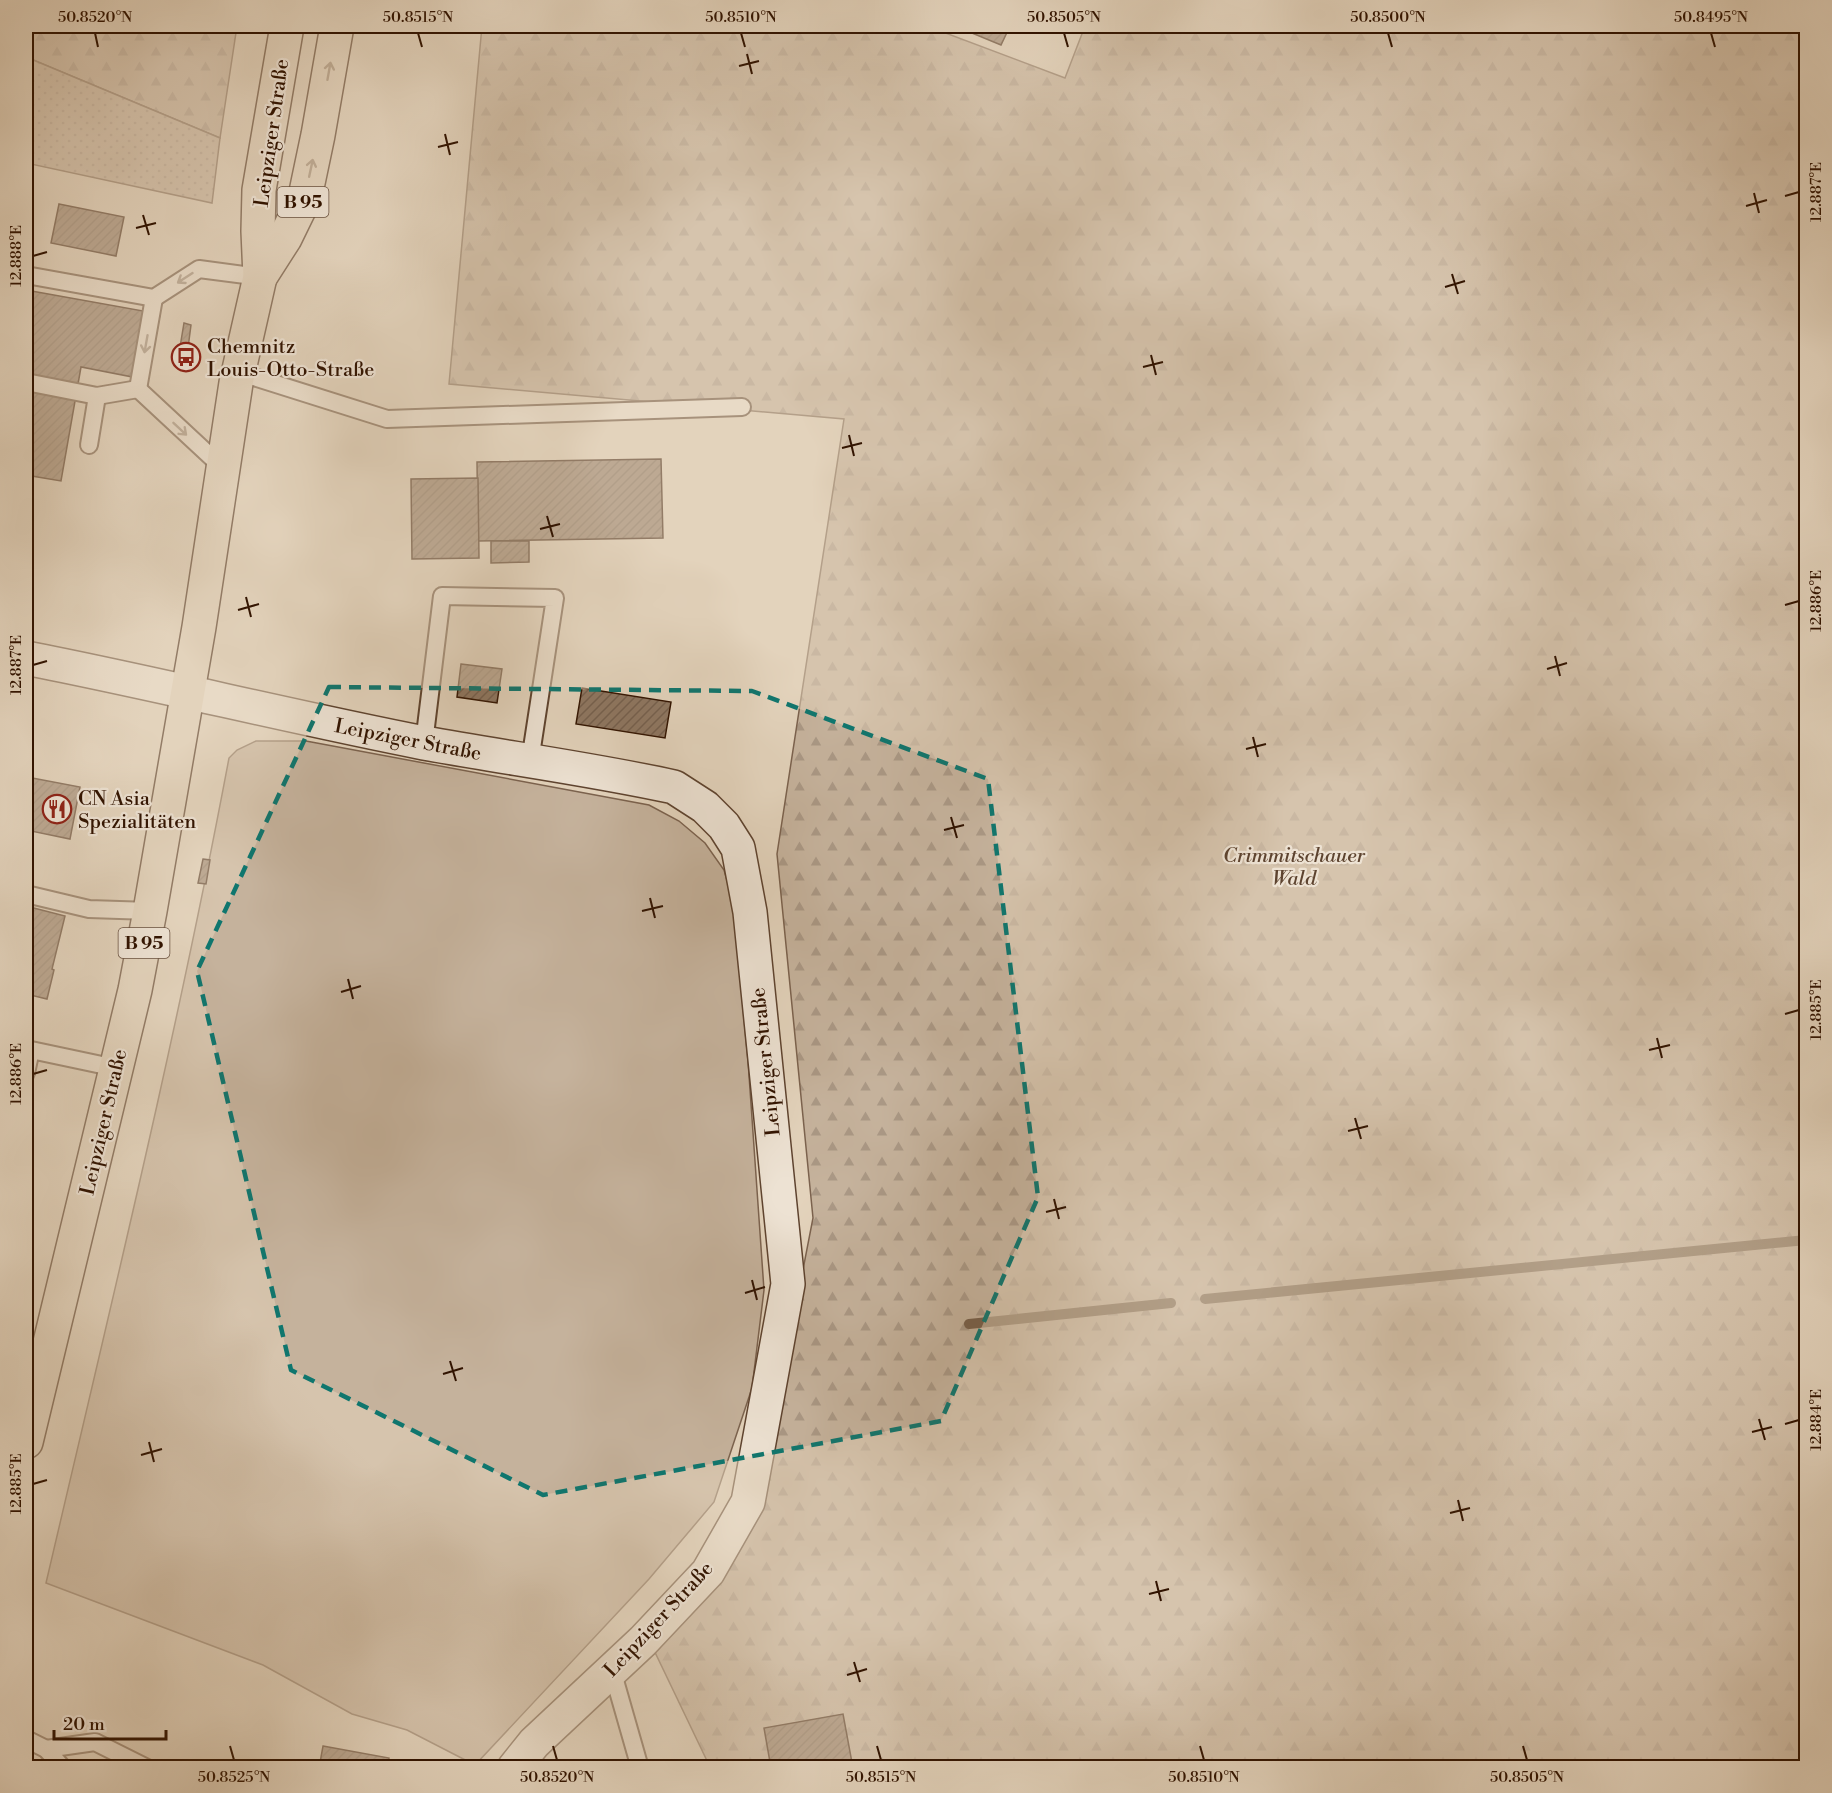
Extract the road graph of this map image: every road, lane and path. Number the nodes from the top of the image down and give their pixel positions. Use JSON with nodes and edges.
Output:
{"nodes":[{"id":1,"x":287,"y":26,"type":"edge"},
{"id":2,"x":337,"y":26,"type":"edge"},
{"id":3,"x":26,"y":275,"type":"edge"},
{"id":4,"x":260,"y":277,"type":"junction"},
{"id":5,"x":154,"y":298,"type":"junction"},
{"id":6,"x":238,"y":372,"type":"junction"},
{"id":7,"x":26,"y":382,"type":"edge"},
{"id":8,"x":138,"y":390,"type":"junction"},
{"id":9,"x":97,"y":396,"type":"junction"},
{"id":10,"x":742,"y":407,"type":"dead end"},
{"id":11,"x":88,"y":445,"type":"dead end"},
{"id":12,"x":223,"y":468,"type":"junction"},
{"id":13,"x":26,"y":658,"type":"edge"},
{"id":14,"x":188,"y":692,"type":"junction"},
{"id":15,"x":424,"y":743,"type":"junction"},
{"id":16,"x":530,"y":761,"type":"junction"},
{"id":17,"x":26,"y":894,"type":"edge"},
{"id":18,"x":150,"y":911,"type":"junction"},
{"id":19,"x":116,"y":1068,"type":"junction"},
{"id":20,"x":26,"y":1073,"type":"edge"},
{"id":21,"x":26,"y":1442,"type":"edge"},
{"id":22,"x":612,"y":1670,"type":"junction"},
{"id":23,"x":26,"y":1739,"type":"edge"},
{"id":24,"x":46,"y":1749,"type":"junction"},
{"id":25,"x":41,"y":1767,"type":"edge"},
{"id":26,"x":63,"y":1767,"type":"edge"},
{"id":27,"x":147,"y":1767,"type":"edge"},
{"id":28,"x":514,"y":1767,"type":"edge"},
{"id":29,"x":640,"y":1767,"type":"edge"}],
"edges":[{"from":1,"to":4,"type":"main road","name":"Leipziger Straße","number":"B 95"},
{"from":4,"to":2,"type":"main road","name":"Leipziger Straße","number":"B 95","one_way":true},
{"from":3,"to":5,"type":"lane"},
{"from":4,"to":5,"type":"lane","one_way":true},
{"from":4,"to":6,"type":"main road","name":"Leipziger Straße","number":"B 95"},
{"from":5,"to":8,"type":"lane","one_way":true},
{"from":6,"to":10,"type":"lane"},
{"from":6,"to":12,"type":"main road","name":"Leipziger Straße","number":"B 95"},
{"from":7,"to":9,"type":"lane"},
{"from":8,"to":9,"type":"lane"},
{"from":8,"to":12,"type":"lane","one_way":true},
{"from":9,"to":11,"type":"lane"},
{"from":12,"to":14,"type":"main road","name":"Leipziger Straße","number":"B 95"},
{"from":13,"to":14,"type":"street"},
{"from":14,"to":15,"type":"street","name":"Leipziger Straße"},
{"from":14,"to":18,"type":"main road","name":"Leipziger Straße","number":"B 95"},
{"from":15,"to":16,"type":"street","name":"Leipziger Straße"},
{"from":15,"to":16,"type":"lane"},
{"from":16,"to":22,"type":"street","name":"Leipziger Straße"},
{"from":17,"to":18,"type":"lane"},
{"from":18,"to":19,"type":"main road","name":"Leipziger Straße","number":"B 95"},
{"from":19,"to":20,"type":"lane"},
{"from":19,"to":21,"type":"main road","name":"Leipziger Straße","number":"B 95"},
{"from":22,"to":28,"type":"street","name":"Leipziger Straße"},
{"from":22,"to":29,"type":"lane"},
{"from":23,"to":24,"type":"lane"},
{"from":24,"to":25,"type":"lane"},
{"from":24,"to":26,"type":"lane"},
{"from":24,"to":27,"type":"lane"}]}
